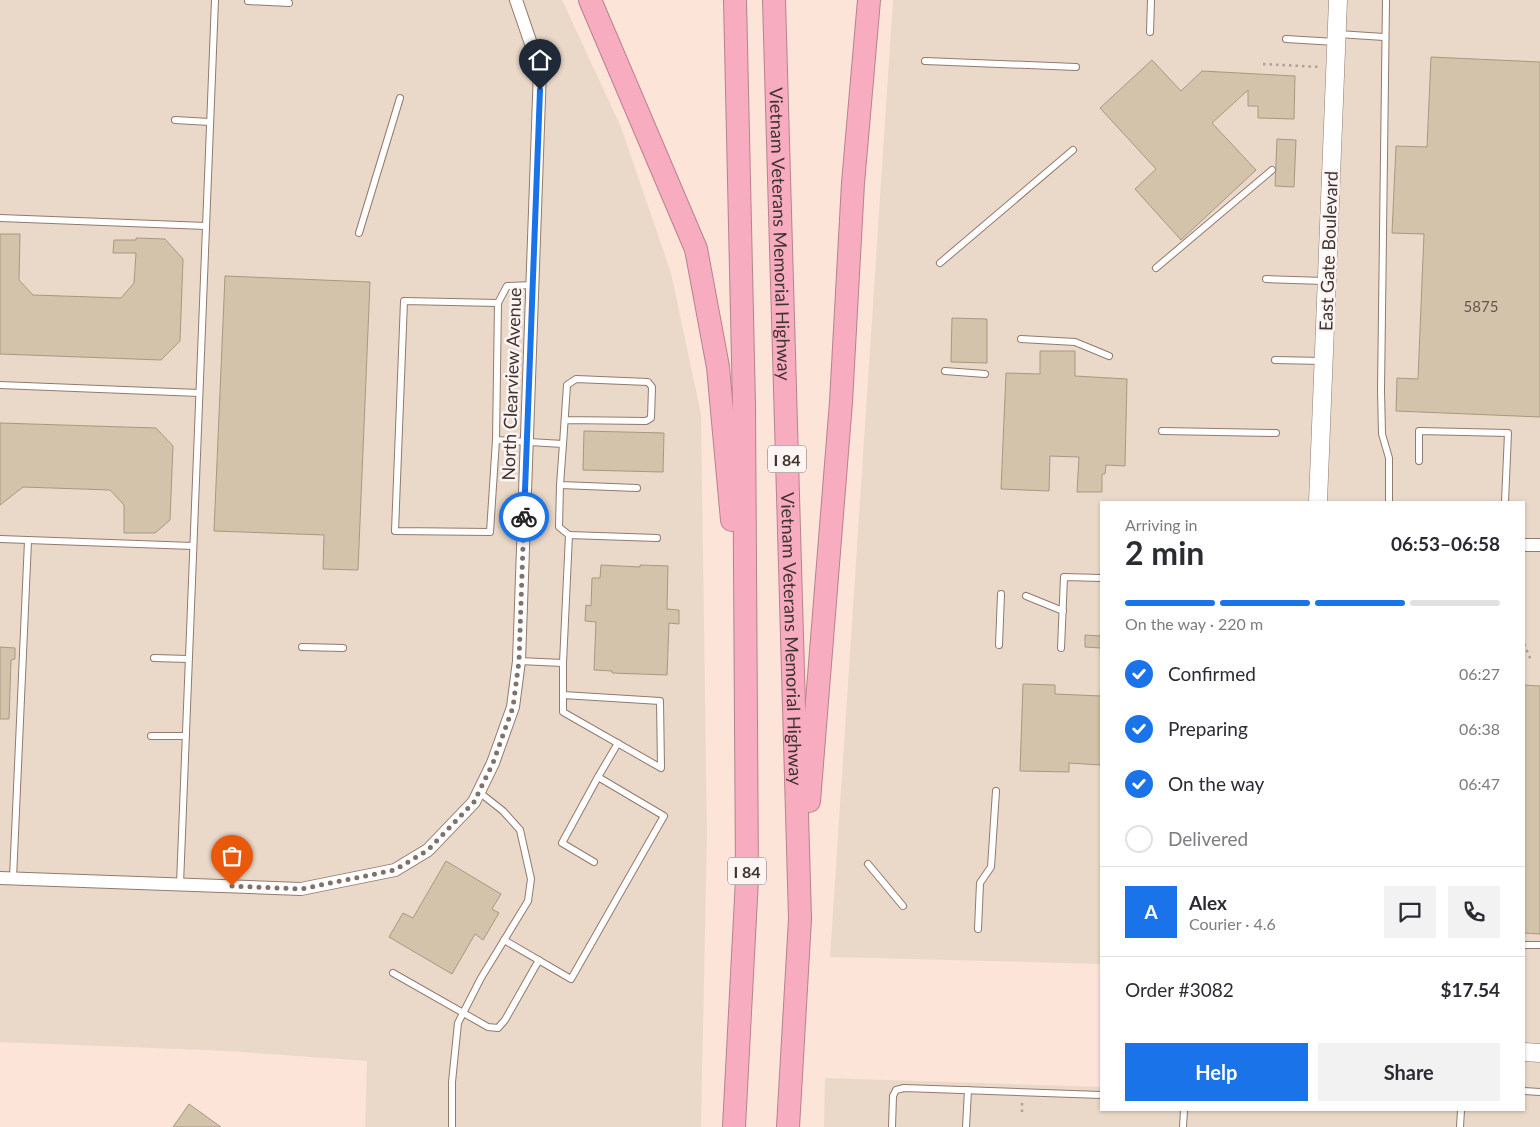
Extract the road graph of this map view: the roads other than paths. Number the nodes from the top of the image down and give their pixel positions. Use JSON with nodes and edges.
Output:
{"nodes":[{"id":1,"x":215,"y":0,"type":"edge"},
{"id":2,"x":516,"y":0,"type":"edge"},
{"id":3,"x":590,"y":0,"type":"edge"},
{"id":4,"x":735,"y":0,"type":"edge"},
{"id":5,"x":774,"y":0,"type":"edge"},
{"id":6,"x":870,"y":0,"type":"edge"},
{"id":7,"x":1152,"y":0,"type":"edge"},
{"id":8,"x":1338,"y":0,"type":"edge"},
{"id":9,"x":1386,"y":0,"type":"edge"},
{"id":10,"x":248,"y":1,"type":"dead end"},
{"id":11,"x":289,"y":3,"type":"dead end"},
{"id":12,"x":1150,"y":32,"type":"dead end"},
{"id":13,"x":1384,"y":37,"type":"junction"},
{"id":14,"x":1337,"y":38,"type":"junction"},
{"id":15,"x":1286,"y":39,"type":"dead end"},
{"id":16,"x":925,"y":61,"type":"dead end"},
{"id":17,"x":1076,"y":67,"type":"dead end"},
{"id":18,"x":400,"y":98,"type":"dead end"},
{"id":19,"x":175,"y":120,"type":"dead end"},
{"id":20,"x":210,"y":122,"type":"junction"},
{"id":21,"x":1074,"y":150,"type":"dead end"},
{"id":22,"x":1272,"y":170,"type":"dead end"},
{"id":23,"x":0,"y":218,"type":"edge"},
{"id":24,"x":206,"y":226,"type":"junction"},
{"id":25,"x":359,"y":233,"type":"dead end"},
{"id":26,"x":940,"y":263,"type":"dead end"},
{"id":27,"x":1156,"y":268,"type":"dead end"},
{"id":28,"x":1266,"y":279,"type":"dead end"},
{"id":29,"x":1327,"y":281,"type":"junction"},
{"id":30,"x":532,"y":285,"type":"junction"},
{"id":31,"x":498,"y":303,"type":"junction"},
{"id":32,"x":1021,"y":339,"type":"dead end"},
{"id":33,"x":1109,"y":356,"type":"dead end"},
{"id":34,"x":1275,"y":360,"type":"dead end"},
{"id":35,"x":1324,"y":361,"type":"junction"},
{"id":36,"x":945,"y":371,"type":"dead end"},
{"id":37,"x":985,"y":374,"type":"dead end"},
{"id":38,"x":0,"y":385,"type":"edge"},
{"id":39,"x":200,"y":393,"type":"junction"},
{"id":40,"x":565,"y":420,"type":"junction"},
{"id":41,"x":1162,"y":431,"type":"dead end"},
{"id":42,"x":1276,"y":433,"type":"dead end"},
{"id":43,"x":496,"y":440,"type":"junction"},
{"id":44,"x":527,"y":441,"type":"junction"},
{"id":45,"x":563,"y":444,"type":"junction"},
{"id":46,"x":1419,"y":461,"type":"dead end"},
{"id":47,"x":560,"y":485,"type":"junction"},
{"id":48,"x":637,"y":488,"type":"dead end"},
{"id":49,"x":1318,"y":501,"type":"edge"},
{"id":50,"x":1389,"y":501,"type":"edge"},
{"id":51,"x":1505,"y":501,"type":"edge"},
{"id":52,"x":569,"y":534,"type":"junction"},
{"id":53,"x":657,"y":538,"type":"dead end"},
{"id":54,"x":0,"y":539,"type":"edge"},
{"id":55,"x":28,"y":541,"type":"junction"},
{"id":56,"x":1525,"y":545,"type":"edge"},
{"id":57,"x":1540,"y":545,"type":"edge"},
{"id":58,"x":193,"y":546,"type":"junction"},
{"id":59,"x":1100,"y":578,"type":"edge"},
{"id":60,"x":1001,"y":594,"type":"dead end"},
{"id":61,"x":1026,"y":596,"type":"dead end"},
{"id":62,"x":1063,"y":611,"type":"junction"},
{"id":63,"x":746,"y":615,"type":"junction"},
{"id":64,"x":999,"y":645,"type":"dead end"},
{"id":65,"x":302,"y":647,"type":"dead end"},
{"id":66,"x":342,"y":648,"type":"dead end"},
{"id":67,"x":1061,"y":648,"type":"dead end"},
{"id":68,"x":154,"y":658,"type":"dead end"},
{"id":69,"x":188,"y":659,"type":"junction"},
{"id":70,"x":519,"y":661,"type":"junction"},
{"id":71,"x":563,"y":663,"type":"junction"},
{"id":72,"x":563,"y":695,"type":"junction"},
{"id":73,"x":151,"y":736,"type":"dead end"},
{"id":74,"x":186,"y":736,"type":"junction"},
{"id":75,"x":618,"y":743,"type":"junction"},
{"id":76,"x":598,"y":777,"type":"junction"},
{"id":77,"x":996,"y":791,"type":"dead end"},
{"id":78,"x":479,"y":792,"type":"junction"},
{"id":79,"x":594,"y":862,"type":"dead end"},
{"id":80,"x":868,"y":864,"type":"dead end"},
{"id":81,"x":0,"y":878,"type":"edge"},
{"id":82,"x":14,"y":878,"type":"junction"},
{"id":83,"x":180,"y":884,"type":"junction"},
{"id":84,"x":903,"y":906,"type":"dead end"},
{"id":85,"x":800,"y":919,"type":"junction"},
{"id":86,"x":978,"y":929,"type":"dead end"},
{"id":87,"x":504,"y":940,"type":"junction"},
{"id":88,"x":1525,"y":945,"type":"edge"},
{"id":89,"x":1540,"y":945,"type":"edge"},
{"id":90,"x":539,"y":960,"type":"junction"},
{"id":91,"x":393,"y":972,"type":"dead end"},
{"id":92,"x":463,"y":1013,"type":"junction"},
{"id":93,"x":1525,"y":1052,"type":"edge"},
{"id":94,"x":1540,"y":1053,"type":"edge"},
{"id":95,"x":968,"y":1090,"type":"junction"},
{"id":96,"x":1525,"y":1091,"type":"edge"},
{"id":97,"x":1540,"y":1092,"type":"edge"},
{"id":98,"x":1100,"y":1095,"type":"edge"},
{"id":99,"x":1184,"y":1111,"type":"edge"},
{"id":100,"x":1461,"y":1111,"type":"edge"},
{"id":101,"x":452,"y":1127,"type":"edge"},
{"id":102,"x":734,"y":1127,"type":"edge"},
{"id":103,"x":788,"y":1127,"type":"edge"},
{"id":104,"x":892,"y":1127,"type":"edge"},
{"id":105,"x":966,"y":1127,"type":"edge"},
{"id":106,"x":1183,"y":1127,"type":"edge"},
{"id":107,"x":1460,"y":1127,"type":"edge"}],
"edges":[{"from":1,"to":20,"type":"lane"},
{"from":2,"to":30,"type":"street","name":"North Clearview Avenue"},
{"from":3,"to":63,"type":"highway"},
{"from":4,"to":63,"type":"highway","number":"I 84"},
{"from":5,"to":85,"type":"highway","name":"Vietnam Veterans Memorial Highway","number":"I 84"},
{"from":6,"to":85,"type":"highway"},
{"from":7,"to":12,"type":"lane"},
{"from":8,"to":14,"type":"street","name":"East Gate Boulevard"},
{"from":9,"to":13,"type":"lane"},
{"from":10,"to":11,"type":"lane"},
{"from":13,"to":14,"type":"lane"},
{"from":13,"to":50,"type":"lane"},
{"from":14,"to":15,"type":"lane"},
{"from":14,"to":29,"type":"street","name":"East Gate Boulevard"},
{"from":16,"to":17,"type":"lane"},
{"from":18,"to":25,"type":"lane"},
{"from":19,"to":20,"type":"lane"},
{"from":20,"to":24,"type":"lane"},
{"from":21,"to":26,"type":"lane"},
{"from":22,"to":27,"type":"lane"},
{"from":23,"to":24,"type":"lane"},
{"from":24,"to":39,"type":"lane"},
{"from":28,"to":29,"type":"lane"},
{"from":29,"to":35,"type":"street","name":"East Gate Boulevard"},
{"from":30,"to":31,"type":"lane"},
{"from":30,"to":44,"type":"street","name":"North Clearview Avenue"},
{"from":31,"to":43,"type":"lane"},
{"from":31,"to":43,"type":"lane"},
{"from":32,"to":33,"type":"lane"},
{"from":34,"to":35,"type":"lane"},
{"from":35,"to":49,"type":"street","name":"East Gate Boulevard"},
{"from":36,"to":37,"type":"lane"},
{"from":38,"to":39,"type":"lane"},
{"from":39,"to":58,"type":"lane"},
{"from":40,"to":40,"type":"lane"},
{"from":40,"to":45,"type":"lane"},
{"from":41,"to":42,"type":"lane"},
{"from":43,"to":44,"type":"lane"},
{"from":44,"to":45,"type":"lane"},
{"from":44,"to":70,"type":"street","name":"North Clearview Avenue"},
{"from":45,"to":47,"type":"lane"},
{"from":46,"to":51,"type":"lane"},
{"from":47,"to":48,"type":"lane"},
{"from":47,"to":52,"type":"lane"},
{"from":52,"to":53,"type":"lane"},
{"from":52,"to":71,"type":"lane"},
{"from":54,"to":55,"type":"lane"},
{"from":55,"to":58,"type":"lane"},
{"from":55,"to":82,"type":"lane"},
{"from":56,"to":57,"type":"street"},
{"from":58,"to":69,"type":"lane"},
{"from":59,"to":62,"type":"lane"},
{"from":60,"to":64,"type":"lane"},
{"from":61,"to":62,"type":"lane"},
{"from":62,"to":67,"type":"lane"},
{"from":63,"to":102,"type":"highway","number":"I 84"},
{"from":65,"to":66,"type":"lane"},
{"from":68,"to":69,"type":"lane"},
{"from":69,"to":74,"type":"lane"},
{"from":70,"to":71,"type":"lane"},
{"from":70,"to":78,"type":"street","name":"North Clearview Avenue"},
{"from":71,"to":72,"type":"lane"},
{"from":72,"to":75,"type":"lane"},
{"from":72,"to":75,"type":"lane"},
{"from":73,"to":74,"type":"lane"},
{"from":74,"to":83,"type":"lane"},
{"from":75,"to":76,"type":"lane"},
{"from":76,"to":79,"type":"lane"},
{"from":76,"to":90,"type":"lane"},
{"from":77,"to":86,"type":"lane"},
{"from":78,"to":83,"type":"street","name":"North Clearview Avenue"},
{"from":78,"to":87,"type":"lane"},
{"from":80,"to":84,"type":"lane"},
{"from":81,"to":82,"type":"street","name":"North Clearview Avenue"},
{"from":82,"to":83,"type":"street","name":"North Clearview Avenue"},
{"from":85,"to":103,"type":"highway","name":"Vietnam Veterans Memorial Highway","number":"I 84"},
{"from":87,"to":90,"type":"lane"},
{"from":87,"to":92,"type":"lane"},
{"from":88,"to":89,"type":"lane"},
{"from":90,"to":92,"type":"lane"},
{"from":91,"to":92,"type":"lane"},
{"from":92,"to":101,"type":"lane"},
{"from":93,"to":94,"type":"street"},
{"from":95,"to":98,"type":"lane"},
{"from":95,"to":104,"type":"lane"},
{"from":95,"to":105,"type":"lane"},
{"from":96,"to":97,"type":"lane"},
{"from":99,"to":106,"type":"lane"},
{"from":100,"to":107,"type":"lane"}]}
